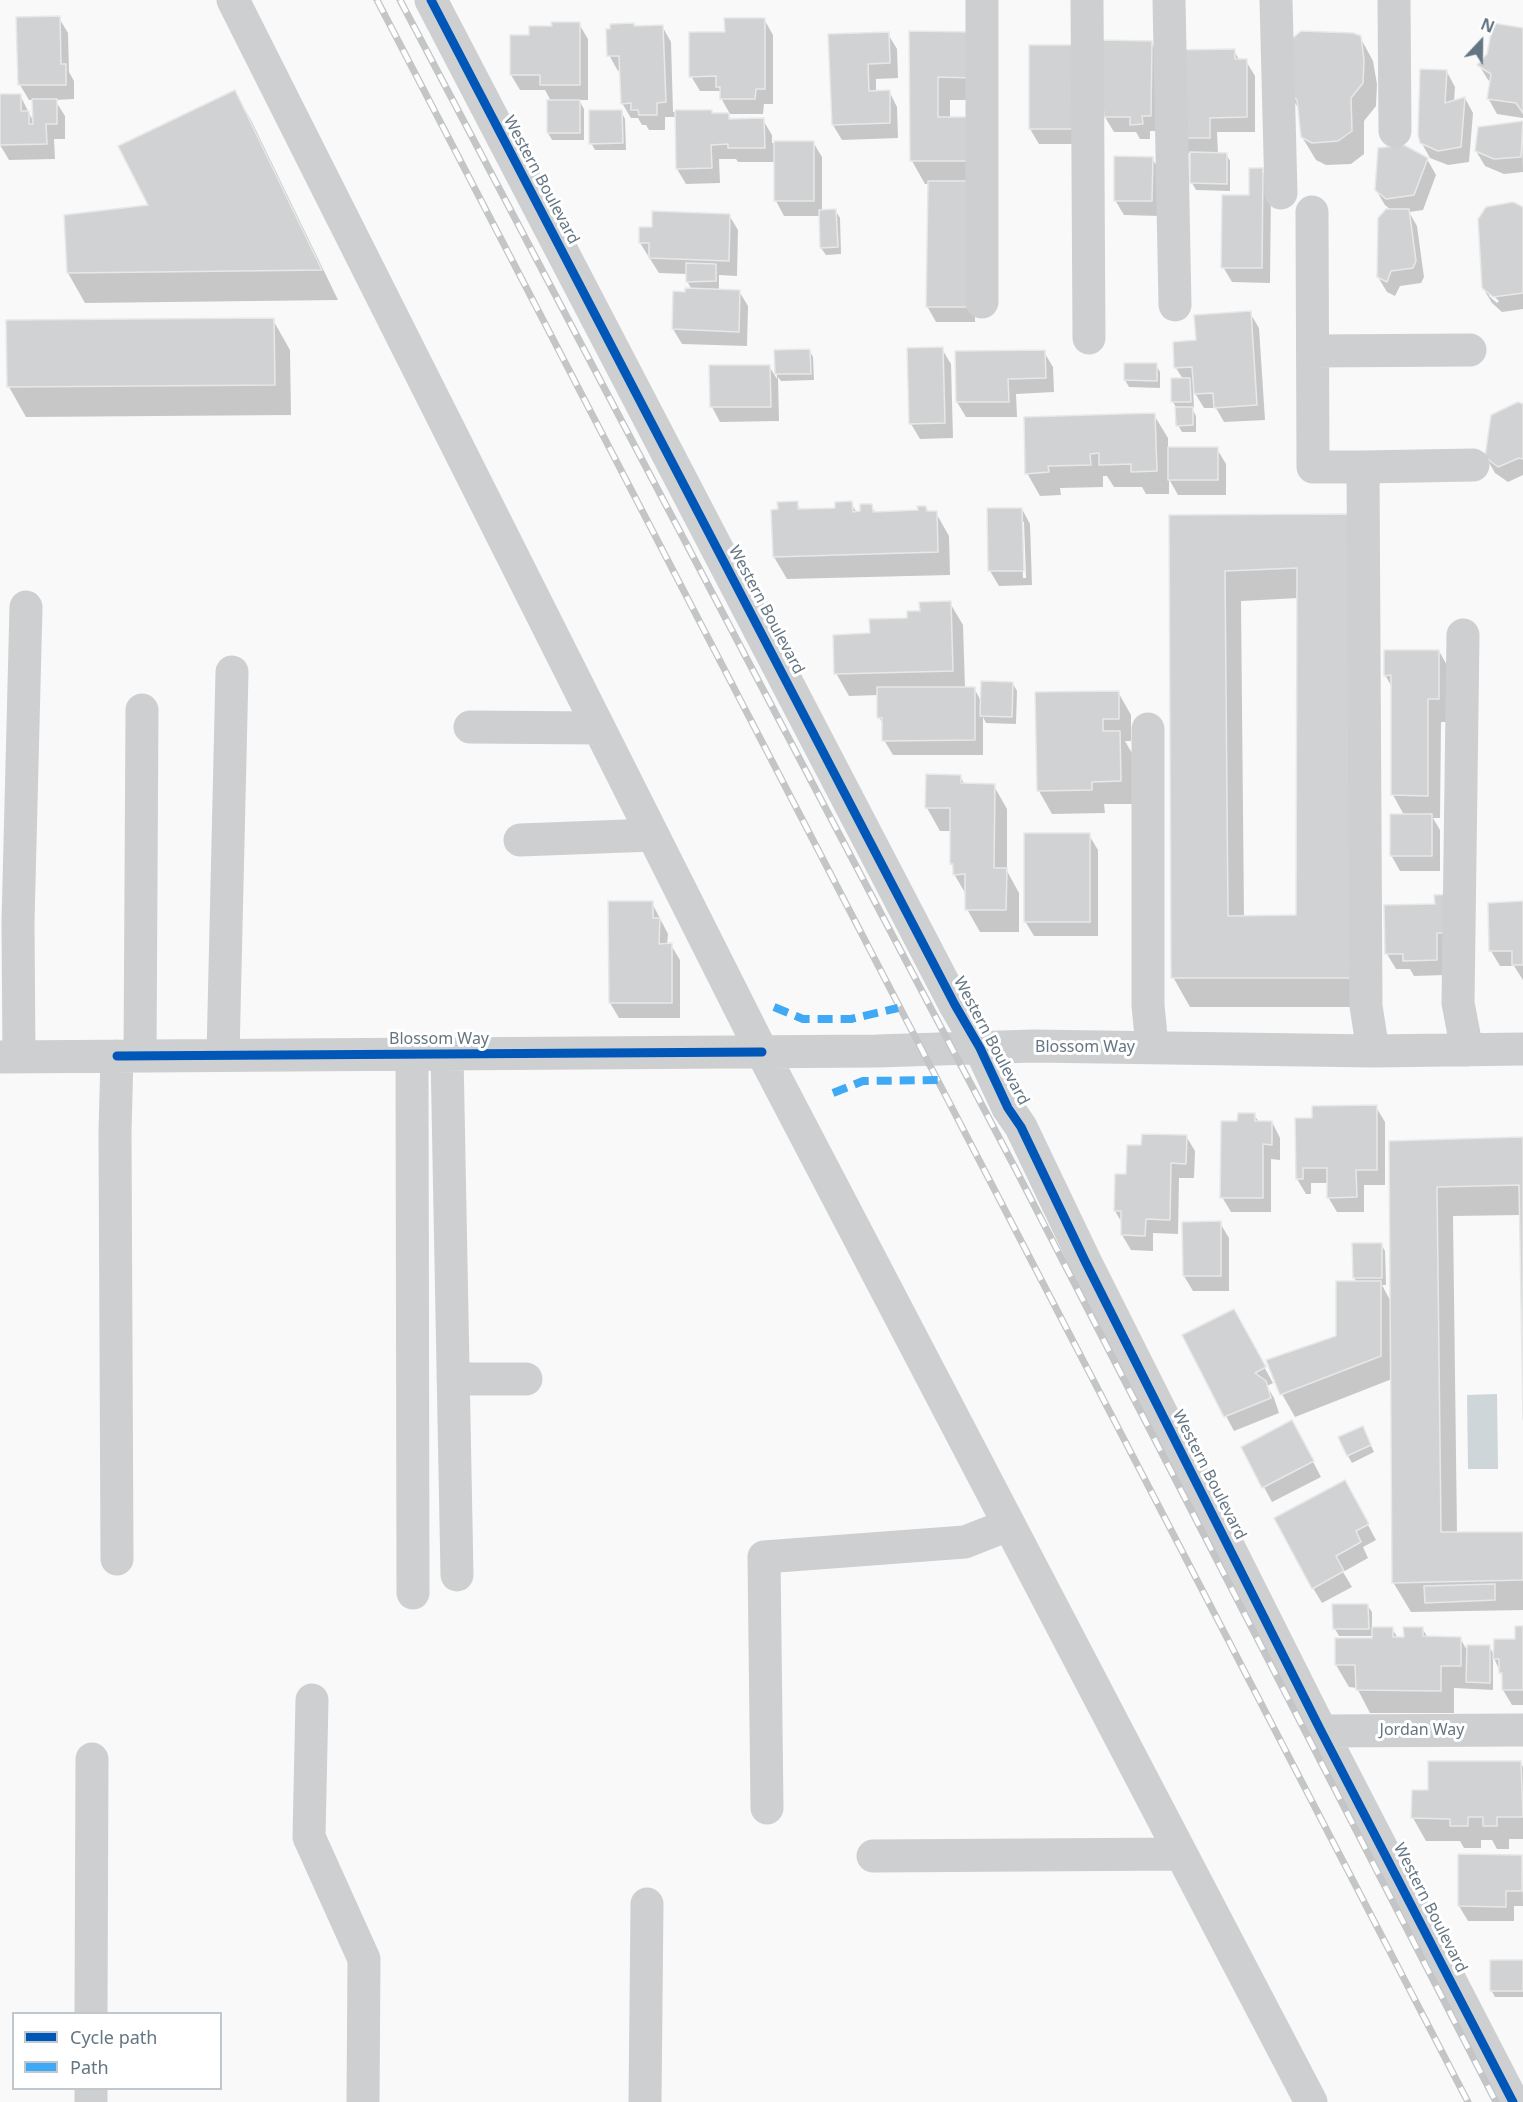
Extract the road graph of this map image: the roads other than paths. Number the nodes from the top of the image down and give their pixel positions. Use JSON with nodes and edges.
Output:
{"nodes":[{"id":1,"x":233,"y":0,"type":"edge"},
{"id":2,"x":430,"y":0,"type":"edge"},
{"id":3,"x":982,"y":0,"type":"edge"},
{"id":4,"x":1087,"y":0,"type":"edge"},
{"id":5,"x":1169,"y":0,"type":"edge"},
{"id":6,"x":1276,"y":0,"type":"edge"},
{"id":7,"x":1394,"y":0,"type":"edge"},
{"id":8,"x":1395,"y":131,"type":"dead end"},
{"id":9,"x":1281,"y":193,"type":"dead end"},
{"id":10,"x":1312,"y":212,"type":"dead end"},
{"id":11,"x":982,"y":302,"type":"dead end"},
{"id":12,"x":1175,"y":305,"type":"dead end"},
{"id":13,"x":1089,"y":338,"type":"dead end"},
{"id":14,"x":1470,"y":350,"type":"dead end"},
{"id":15,"x":1312,"y":351,"type":"junction"},
{"id":16,"x":1473,"y":465,"type":"dead end"},
{"id":17,"x":1363,"y":467,"type":"junction"},
{"id":18,"x":26,"y":607,"type":"dead end"},
{"id":19,"x":1463,"y":635,"type":"dead end"},
{"id":20,"x":232,"y":672,"type":"dead end"},
{"id":21,"x":142,"y":710,"type":"dead end"},
{"id":22,"x":470,"y":727,"type":"dead end"},
{"id":23,"x":599,"y":728,"type":"junction"},
{"id":24,"x":1148,"y":729,"type":"dead end"},
{"id":25,"x":652,"y":835,"type":"junction"},
{"id":26,"x":520,"y":840,"type":"dead end"},
{"id":27,"x":1152,"y":1047,"type":"junction"},
{"id":28,"x":980,"y":1048,"type":"junction"},
{"id":29,"x":1523,"y":1049,"type":"edge"},
{"id":30,"x":1467,"y":1050,"type":"junction"},
{"id":31,"x":1373,"y":1051,"type":"junction"},
{"id":32,"x":762,"y":1052,"type":"junction"},
{"id":33,"x":412,"y":1054,"type":"junction"},
{"id":34,"x":447,"y":1054,"type":"junction"},
{"id":35,"x":128,"y":1056,"type":"junction"},
{"id":36,"x":222,"y":1056,"type":"junction"},
{"id":37,"x":9,"y":1057,"type":"edge"},
{"id":38,"x":453,"y":1378,"type":"junction"},
{"id":39,"x":526,"y":1379,"type":"dead end"},
{"id":40,"x":1008,"y":1525,"type":"junction"},
{"id":41,"x":117,"y":1559,"type":"dead end"},
{"id":42,"x":457,"y":1575,"type":"dead end"},
{"id":43,"x":413,"y":1593,"type":"dead end"},
{"id":44,"x":312,"y":1700,"type":"dead end"},
{"id":45,"x":1523,"y":1730,"type":"edge"},
{"id":46,"x":1321,"y":1731,"type":"junction"},
{"id":47,"x":92,"y":1759,"type":"dead end"},
{"id":48,"x":767,"y":1808,"type":"dead end"},
{"id":49,"x":1181,"y":1854,"type":"junction"},
{"id":50,"x":873,"y":1856,"type":"dead end"},
{"id":51,"x":647,"y":1904,"type":"dead end"},
{"id":52,"x":91,"y":2012,"type":"edge"},
{"id":53,"x":363,"y":2102,"type":"edge"},
{"id":54,"x":645,"y":2102,"type":"edge"},
{"id":55,"x":1311,"y":2102,"type":"edge"},
{"id":56,"x":1513,"y":2102,"type":"edge"}],
"edges":[{"from":1,"to":23,"type":"street"},
{"from":2,"to":28,"type":"street","name":"Western Boulevard"},
{"from":3,"to":11,"type":"street"},
{"from":4,"to":13,"type":"street"},
{"from":5,"to":12,"type":"street"},
{"from":6,"to":9,"type":"street"},
{"from":7,"to":8,"type":"street"},
{"from":10,"to":15,"type":"street"},
{"from":14,"to":15,"type":"street"},
{"from":15,"to":17,"type":"street"},
{"from":16,"to":17,"type":"street"},
{"from":17,"to":31,"type":"street"},
{"from":18,"to":37,"type":"street"},
{"from":19,"to":30,"type":"street"},
{"from":20,"to":36,"type":"street"},
{"from":21,"to":35,"type":"street"},
{"from":22,"to":23,"type":"street"},
{"from":23,"to":25,"type":"street"},
{"from":24,"to":27,"type":"street"},
{"from":25,"to":26,"type":"street"},
{"from":25,"to":32,"type":"street"},
{"from":27,"to":28,"type":"street","name":"Blossom Way"},
{"from":27,"to":31,"type":"street","name":"Blossom Way"},
{"from":28,"to":32,"type":"street","name":"Blossom Way"},
{"from":28,"to":46,"type":"street","name":"Western Boulevard"},
{"from":29,"to":30,"type":"street","name":"Blossom Way"},
{"from":30,"to":31,"type":"street","name":"Blossom Way"},
{"from":32,"to":34,"type":"street","name":"Blossom Way"},
{"from":32,"to":40,"type":"street"},
{"from":33,"to":34,"type":"street","name":"Blossom Way"},
{"from":33,"to":36,"type":"street","name":"Blossom Way"},
{"from":33,"to":43,"type":"street"},
{"from":34,"to":38,"type":"street"},
{"from":35,"to":36,"type":"street","name":"Blossom Way"},
{"from":35,"to":37,"type":"street","name":"Blossom Way"},
{"from":35,"to":41,"type":"street"},
{"from":38,"to":39,"type":"street"},
{"from":38,"to":42,"type":"street"},
{"from":40,"to":48,"type":"street"},
{"from":40,"to":49,"type":"street"},
{"from":44,"to":53,"type":"street"},
{"from":45,"to":46,"type":"street","name":"Jordan Way"},
{"from":46,"to":56,"type":"street","name":"Western Boulevard"},
{"from":47,"to":52,"type":"street"},
{"from":49,"to":50,"type":"street"},
{"from":49,"to":55,"type":"street"},
{"from":51,"to":54,"type":"street"}]}
